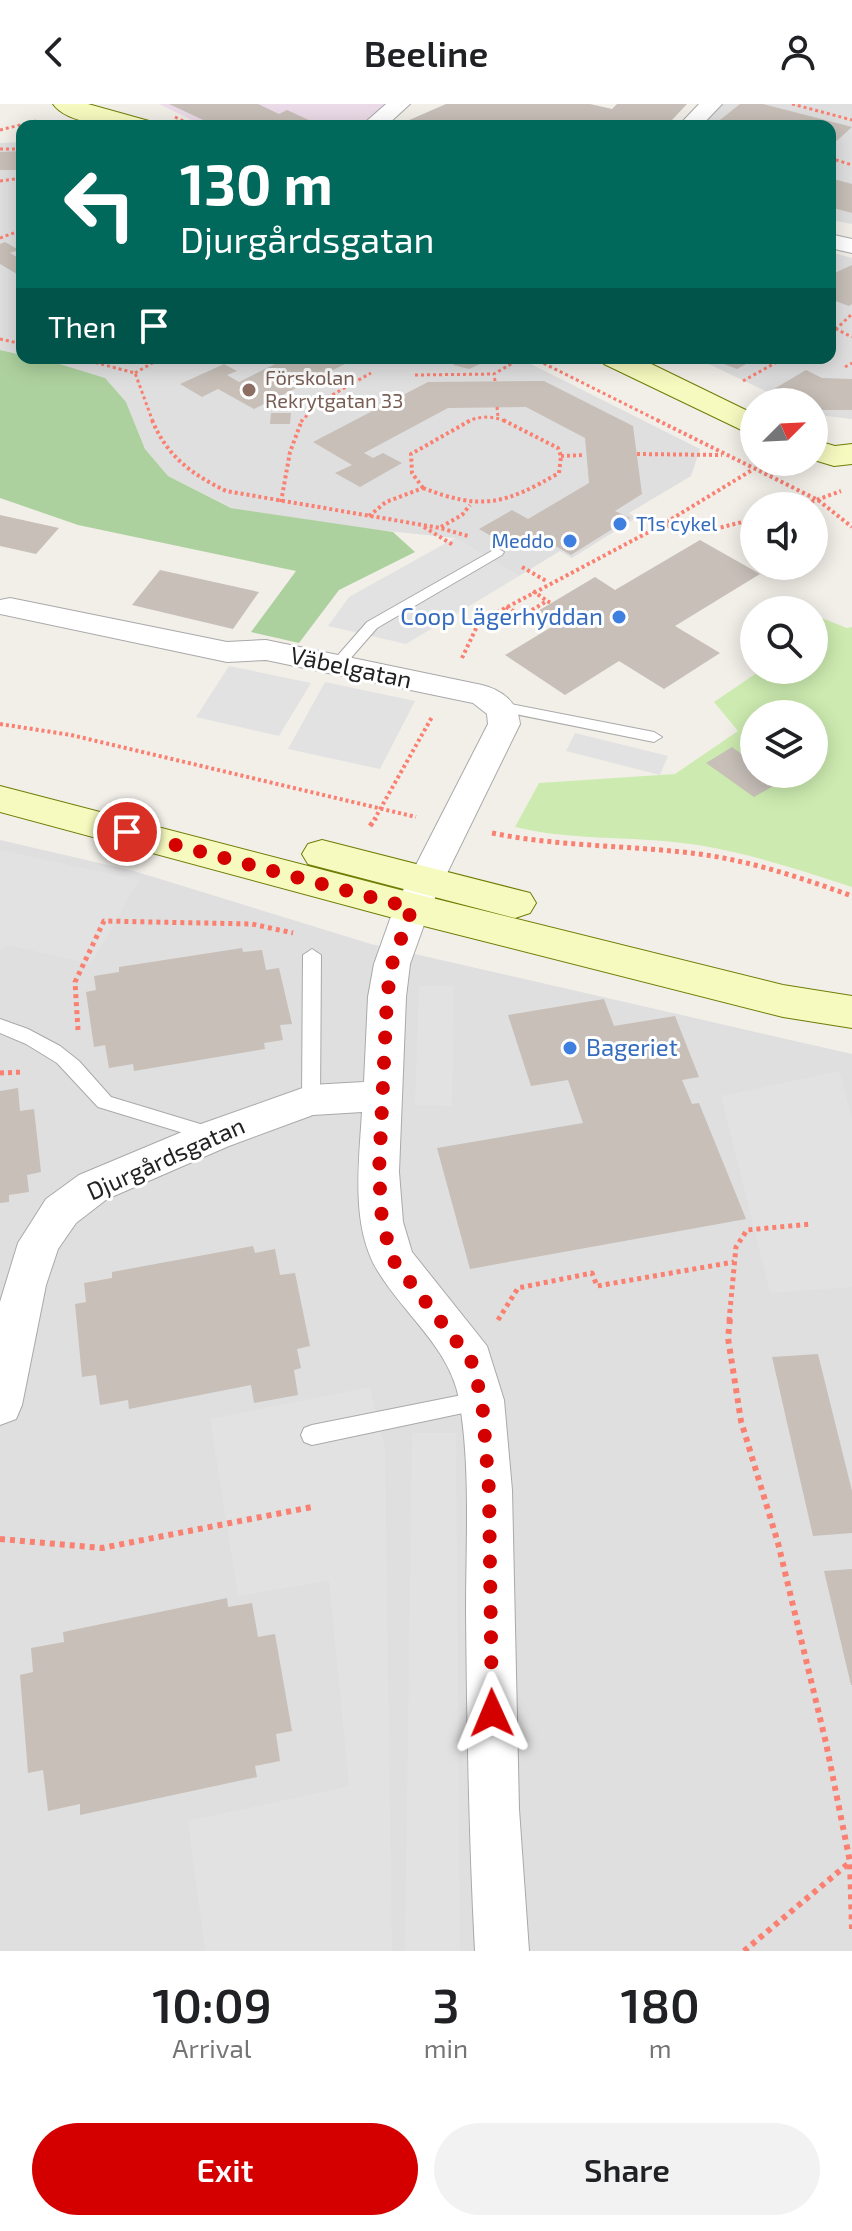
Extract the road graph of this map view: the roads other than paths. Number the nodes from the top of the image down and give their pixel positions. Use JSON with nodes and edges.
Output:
{"nodes":[{"id":1,"x":66,"y":104,"type":"edge"},
{"id":2,"x":399,"y":104,"type":"edge"},
{"id":3,"x":711,"y":104,"type":"edge"},
{"id":4,"x":128,"y":117,"type":"edge"},
{"id":5,"x":379,"y":120,"type":"edge"},
{"id":6,"x":695,"y":120,"type":"edge"},
{"id":7,"x":627,"y":364,"type":"edge"},
{"id":8,"x":740,"y":419,"type":"edge"},
{"id":9,"x":828,"y":454,"type":"edge"},
{"id":10,"x":852,"y":454,"type":"edge"},
{"id":11,"x":497,"y":552,"type":"road end"},
{"id":12,"x":10,"y":607,"type":"dead end"},
{"id":13,"x":337,"y":665,"type":"junction"},
{"id":14,"x":500,"y":707,"type":"junction"},
{"id":15,"x":654,"y":737,"type":"dead end"},
{"id":16,"x":0,"y":780,"type":"edge"},
{"id":17,"x":0,"y":799,"type":"edge"},
{"id":18,"x":419,"y":894,"type":"junction"},
{"id":19,"x":312,"y":955,"type":"dead end"},
{"id":20,"x":852,"y":990,"type":"edge"},
{"id":21,"x":852,"y":1012,"type":"edge"},
{"id":22,"x":0,"y":1026,"type":"edge"},
{"id":23,"x":382,"y":1096,"type":"junction"},
{"id":24,"x":311,"y":1100,"type":"junction"},
{"id":25,"x":215,"y":1135,"type":"junction"},
{"id":26,"x":476,"y":1380,"type":"junction"},
{"id":27,"x":0,"y":1405,"type":"edge"},
{"id":28,"x":312,"y":1435,"type":"dead end"},
{"id":29,"x":502,"y":1951,"type":"edge"}],
"edges":[{"from":1,"to":4,"type":"main road"},
{"from":2,"to":5,"type":"street"},
{"from":3,"to":6,"type":"street"},
{"from":7,"to":8,"type":"main road"},
{"from":9,"to":10,"type":"main road"},
{"from":11,"to":13,"type":"lane"},
{"from":12,"to":13,"type":"street","name":"Väbelgatan"},
{"from":13,"to":14,"type":"street","name":"Väbelgatan"},
{"from":14,"to":15,"type":"lane"},
{"from":14,"to":18,"type":"street"},
{"from":16,"to":18,"type":"main road"},
{"from":17,"to":18,"type":"main road"},
{"from":18,"to":20,"type":"main road"},
{"from":18,"to":21,"type":"main road"},
{"from":18,"to":23,"type":"street"},
{"from":19,"to":24,"type":"lane"},
{"from":22,"to":25,"type":"lane"},
{"from":23,"to":24,"type":"street","name":"Djurgårdsgatan"},
{"from":23,"to":26,"type":"street"},
{"from":24,"to":25,"type":"street","name":"Djurgårdsgatan"},
{"from":25,"to":27,"type":"street","name":"Djurgårdsgatan"},
{"from":26,"to":28,"type":"lane"},
{"from":26,"to":29,"type":"street"}]}
